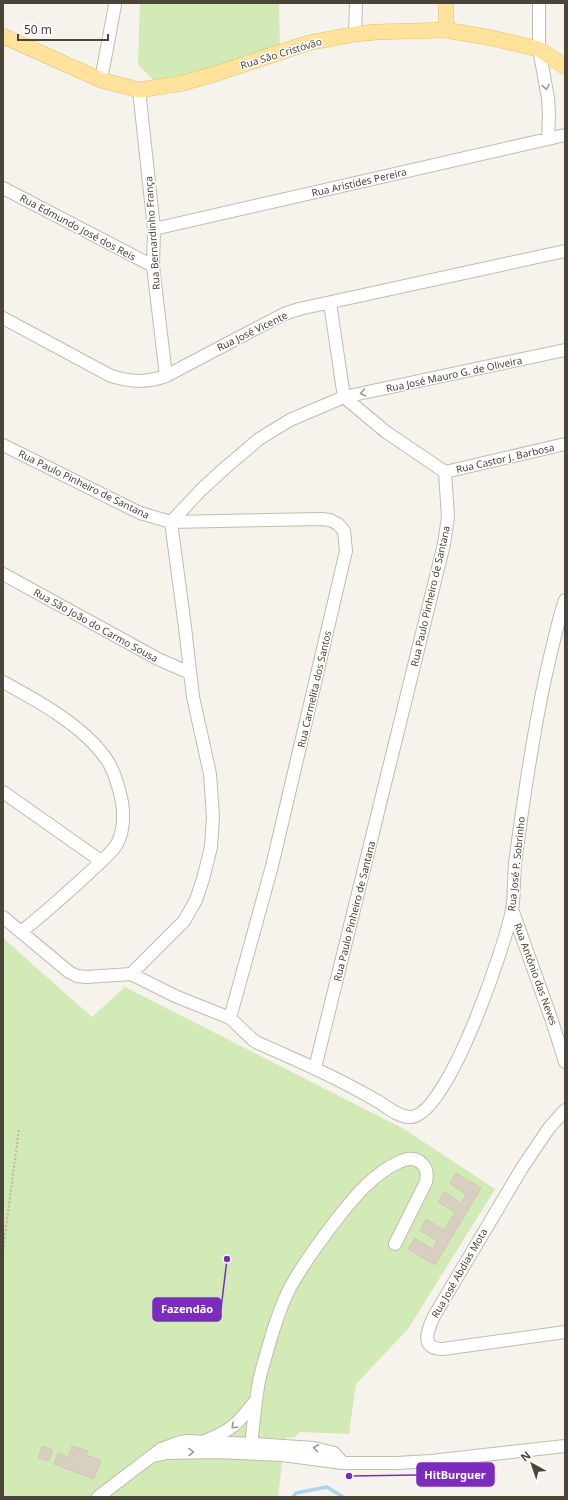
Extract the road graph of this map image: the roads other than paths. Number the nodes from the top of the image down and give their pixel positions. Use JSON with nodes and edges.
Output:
{"nodes":[{"id":1,"x":356,"y":3,"type":"edge"},
{"id":2,"x":446,"y":3,"type":"edge"},
{"id":3,"x":539,"y":3,"type":"edge"},
{"id":4,"x":115,"y":5,"type":"dead end"},
{"id":5,"x":446,"y":30,"type":"junction"},
{"id":6,"x":355,"y":34,"type":"junction"},
{"id":7,"x":3,"y":36,"type":"edge"},
{"id":8,"x":539,"y":49,"type":"junction"},
{"id":9,"x":565,"y":67,"type":"edge"},
{"id":10,"x":101,"y":80,"type":"junction"},
{"id":11,"x":139,"y":90,"type":"junction"},
{"id":12,"x":565,"y":135,"type":"edge"},
{"id":13,"x":548,"y":139,"type":"junction"},
{"id":14,"x":3,"y":188,"type":"edge"},
{"id":15,"x":154,"y":228,"type":"junction"},
{"id":16,"x":565,"y":251,"type":"edge"},
{"id":17,"x":153,"y":266,"type":"junction"},
{"id":18,"x":330,"y":303,"type":"junction"},
{"id":19,"x":3,"y":318,"type":"edge"},
{"id":20,"x":565,"y":350,"type":"edge"},
{"id":21,"x":166,"y":376,"type":"junction"},
{"id":22,"x":344,"y":397,"type":"junction"},
{"id":23,"x":565,"y":444,"type":"edge"},
{"id":24,"x":3,"y":445,"type":"edge"},
{"id":25,"x":445,"y":472,"type":"junction"},
{"id":26,"x":171,"y":522,"type":"junction"},
{"id":27,"x":3,"y":574,"type":"edge"},
{"id":28,"x":565,"y":600,"type":"edge"},
{"id":29,"x":190,"y":673,"type":"junction"},
{"id":30,"x":3,"y":682,"type":"edge"},
{"id":31,"x":3,"y":792,"type":"edge"},
{"id":32,"x":101,"y":861,"type":"junction"},
{"id":33,"x":512,"y":909,"type":"junction"},
{"id":34,"x":3,"y":917,"type":"edge"},
{"id":35,"x":21,"y":932,"type":"junction"},
{"id":36,"x":131,"y":974,"type":"junction"},
{"id":37,"x":230,"y":1018,"type":"junction"},
{"id":38,"x":565,"y":1062,"type":"edge"},
{"id":39,"x":315,"y":1068,"type":"junction"},
{"id":40,"x":565,"y":1110,"type":"edge"},
{"id":41,"x":395,"y":1244,"type":"dead end"},
{"id":42,"x":565,"y":1332,"type":"edge"},
{"id":43,"x":256,"y":1400,"type":"junction"},
{"id":44,"x":204,"y":1442,"type":"junction"},
{"id":45,"x":565,"y":1446,"type":"edge"},
{"id":46,"x":251,"y":1448,"type":"junction"},
{"id":47,"x":153,"y":1456,"type":"junction"},
{"id":48,"x":98,"y":1497,"type":"edge"}],
"edges":[{"from":1,"to":6,"type":"street"},
{"from":2,"to":5,"type":"main road"},
{"from":3,"to":8,"type":"street"},
{"from":4,"to":10,"type":"street"},
{"from":5,"to":6,"type":"main road","name":"Rua São Cristóvão"},
{"from":5,"to":8,"type":"main road","name":"Rua São Cristóvão"},
{"from":6,"to":11,"type":"main road","name":"Rua São Cristóvão"},
{"from":7,"to":10,"type":"main road","name":"Rua São Cristóvão"},
{"from":8,"to":9,"type":"main road","name":"Rua São Cristóvão"},
{"from":8,"to":13,"type":"street","one_way":true},
{"from":10,"to":11,"type":"main road","name":"Rua São Cristóvão"},
{"from":11,"to":15,"type":"street","name":"Rua Bernardinho França"},
{"from":12,"to":13,"type":"street","name":"Rua Aristides Pereira"},
{"from":13,"to":15,"type":"street","name":"Rua Aristides Pereira"},
{"from":14,"to":17,"type":"street","name":"Rua Edmundo José dos Reis"},
{"from":15,"to":17,"type":"street","name":"Rua Bernardinho França"},
{"from":16,"to":18,"type":"street","name":"Rua José Vicente"},
{"from":17,"to":21,"type":"street","name":"Rua Bernardinho França"},
{"from":18,"to":21,"type":"street","name":"Rua José Vicente"},
{"from":18,"to":22,"type":"street"},
{"from":19,"to":21,"type":"street","name":"Rua José Vicente"},
{"from":20,"to":22,"type":"street","name":"Rua José Mauro G. de Oliveira","one_way":true},
{"from":22,"to":25,"type":"street"},
{"from":22,"to":26,"type":"street"},
{"from":23,"to":25,"type":"street","name":"Rua Castor J. Barbosa"},
{"from":24,"to":26,"type":"street","name":"Rua Paulo Pinheiro de Santana"},
{"from":25,"to":39,"type":"street","name":"Rua Paulo Pinheiro de Santana"},
{"from":26,"to":29,"type":"street"},
{"from":26,"to":37,"type":"street","name":"Rua Carmelita dos Santos"},
{"from":27,"to":29,"type":"street","name":"Rua São João do Carmo Sousa"},
{"from":28,"to":33,"type":"street","name":"Rua José P. Sobrinho"},
{"from":29,"to":36,"type":"street"},
{"from":30,"to":32,"type":"street"},
{"from":31,"to":32,"type":"street"},
{"from":32,"to":35,"type":"street"},
{"from":33,"to":38,"type":"street","name":"Rua Antônio das Neves"},
{"from":33,"to":39,"type":"street","name":"Rua José P. Sobrinho"},
{"from":34,"to":35,"type":"street"},
{"from":35,"to":36,"type":"street"},
{"from":36,"to":37,"type":"street"},
{"from":37,"to":39,"type":"street"},
{"from":40,"to":42,"type":"street","name":"Rua José Abdias Mota"},
{"from":41,"to":43,"type":"street"},
{"from":43,"to":44,"type":"street","one_way":true},
{"from":43,"to":46,"type":"street"},
{"from":44,"to":46,"type":"street"},
{"from":44,"to":47,"type":"street"},
{"from":45,"to":46,"type":"street"},
{"from":47,"to":46,"type":"street","one_way":true},
{"from":47,"to":48,"type":"street"}]}
